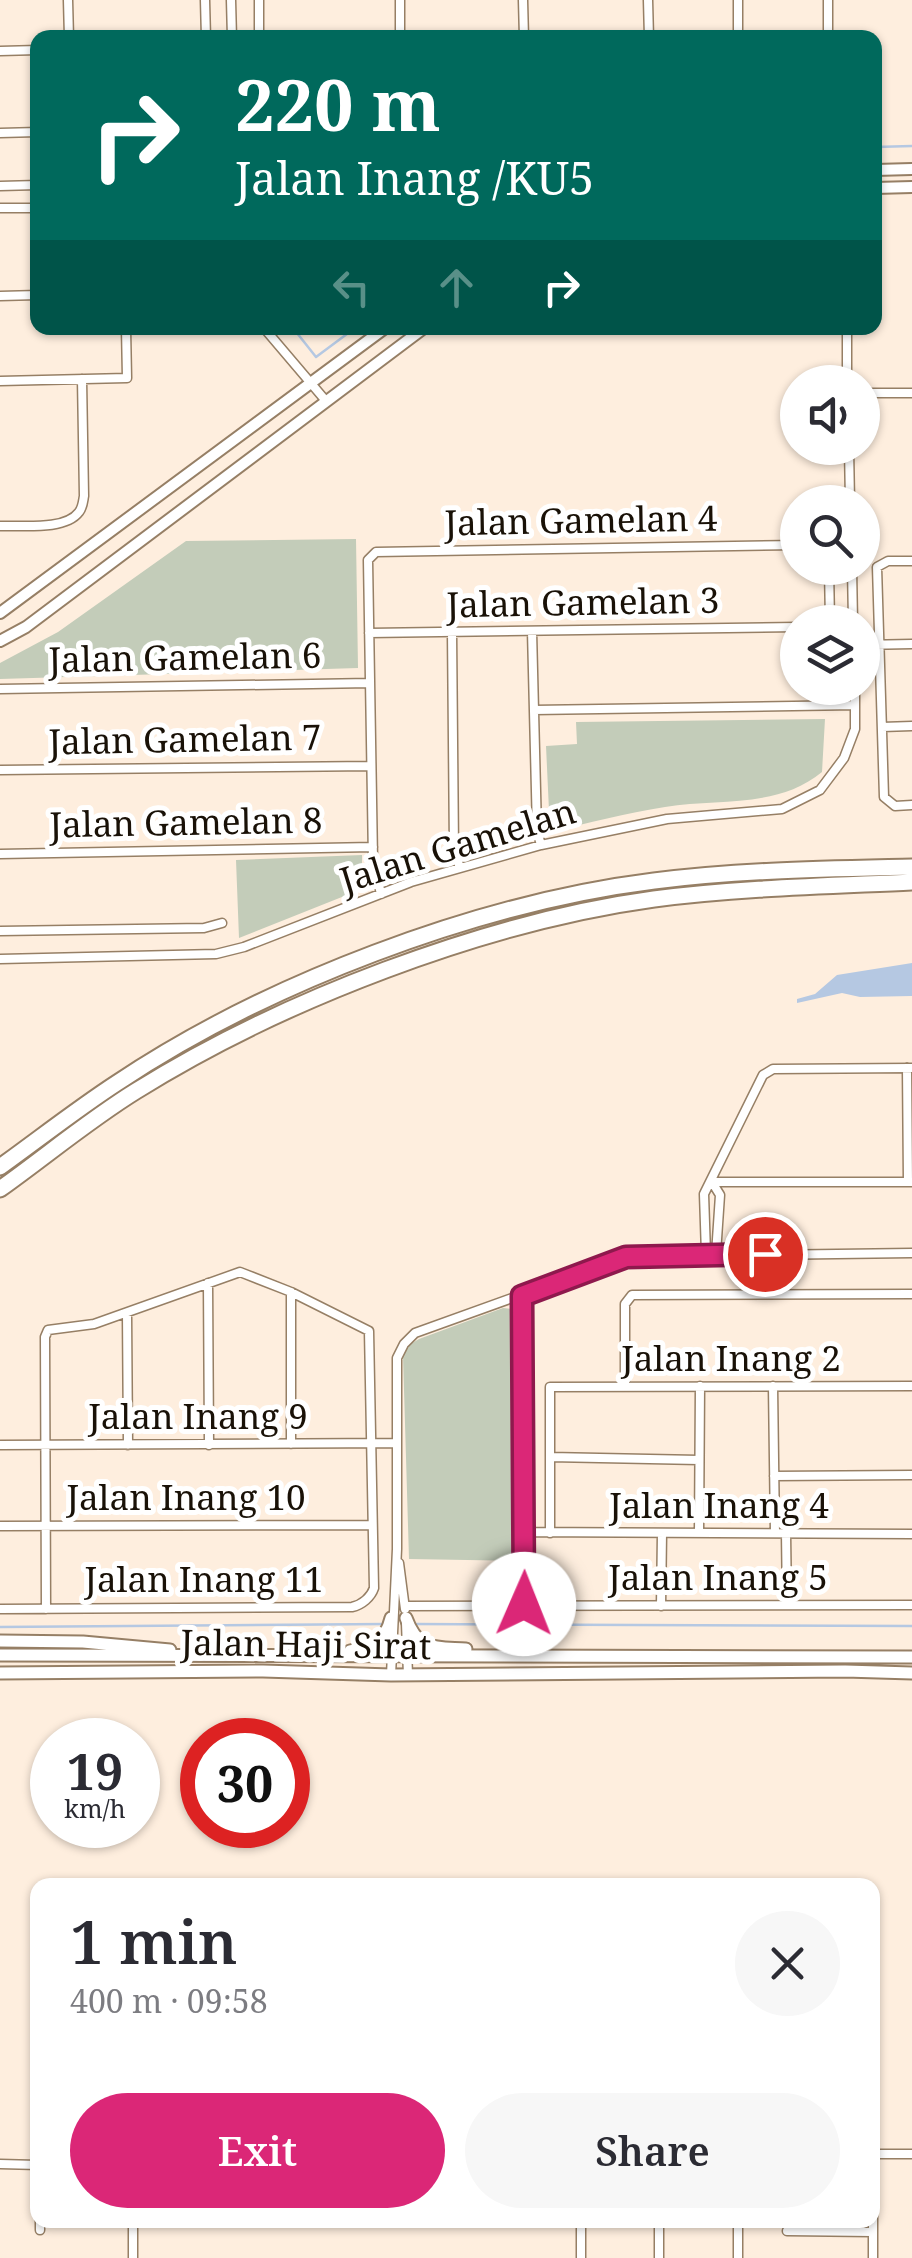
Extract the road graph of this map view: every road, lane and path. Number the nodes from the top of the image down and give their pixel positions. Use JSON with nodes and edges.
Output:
{"nodes":[{"id":1,"x":68,"y":0,"type":"edge"},
{"id":2,"x":205,"y":0,"type":"edge"},
{"id":3,"x":231,"y":0,"type":"edge"},
{"id":4,"x":259,"y":0,"type":"edge"},
{"id":5,"x":400,"y":0,"type":"edge"},
{"id":6,"x":523,"y":0,"type":"edge"},
{"id":7,"x":648,"y":0,"type":"edge"},
{"id":8,"x":738,"y":0,"type":"edge"},
{"id":9,"x":828,"y":0,"type":"edge"},
{"id":10,"x":69,"y":30,"type":"edge"},
{"id":11,"x":206,"y":30,"type":"edge"},
{"id":12,"x":232,"y":30,"type":"edge"},
{"id":13,"x":258,"y":30,"type":"edge"},
{"id":14,"x":400,"y":30,"type":"edge"},
{"id":15,"x":524,"y":30,"type":"edge"},
{"id":16,"x":649,"y":30,"type":"edge"},
{"id":17,"x":738,"y":30,"type":"edge"},
{"id":18,"x":828,"y":30,"type":"edge"},
{"id":19,"x":30,"y":50,"type":"edge"},
{"id":20,"x":0,"y":51,"type":"edge"},
{"id":21,"x":0,"y":132,"type":"edge"},
{"id":22,"x":30,"y":132,"type":"edge"},
{"id":23,"x":912,"y":169,"type":"edge"},
{"id":24,"x":882,"y":170,"type":"edge"},
{"id":25,"x":30,"y":185,"type":"edge"},
{"id":26,"x":0,"y":186,"type":"edge"},
{"id":27,"x":912,"y":187,"type":"edge"},
{"id":28,"x":882,"y":188,"type":"edge"},
{"id":29,"x":0,"y":208,"type":"edge"},
{"id":30,"x":30,"y":208,"type":"edge"},
{"id":31,"x":30,"y":294,"type":"edge"},
{"id":32,"x":0,"y":296,"type":"edge"},
{"id":33,"x":126,"y":335,"type":"edge"},
{"id":34,"x":270,"y":335,"type":"edge"},
{"id":35,"x":376,"y":335,"type":"edge"},
{"id":36,"x":415,"y":335,"type":"edge"},
{"id":37,"x":846,"y":335,"type":"edge"},
{"id":38,"x":847,"y":365,"type":"edge"},
{"id":39,"x":82,"y":380,"type":"junction"},
{"id":40,"x":0,"y":382,"type":"edge"},
{"id":41,"x":310,"y":384,"type":"junction"},
{"id":42,"x":880,"y":393,"type":"edge"},
{"id":43,"x":912,"y":393,"type":"edge"},
{"id":44,"x":326,"y":401,"type":"junction"},
{"id":45,"x":0,"y":526,"type":"edge"},
{"id":46,"x":780,"y":546,"type":"edge"},
{"id":47,"x":912,"y":561,"type":"edge"},
{"id":48,"x":878,"y":605,"type":"edge"},
{"id":49,"x":0,"y":613,"type":"edge"},
{"id":50,"x":780,"y":627,"type":"edge"},
{"id":51,"x":532,"y":631,"type":"junction"},
{"id":52,"x":452,"y":632,"type":"junction"},
{"id":53,"x":370,"y":633,"type":"junction"},
{"id":54,"x":0,"y":641,"type":"edge"},
{"id":55,"x":880,"y":644,"type":"edge"},
{"id":56,"x":912,"y":644,"type":"edge"},
{"id":57,"x":880,"y":672,"type":"edge"},
{"id":58,"x":370,"y":682,"type":"junction"},
{"id":59,"x":0,"y":689,"type":"edge"},
{"id":60,"x":830,"y":705,"type":"edge"},
{"id":61,"x":855,"y":705,"type":"edge"},
{"id":62,"x":534,"y":710,"type":"junction"},
{"id":63,"x":912,"y":726,"type":"edge"},
{"id":64,"x":882,"y":727,"type":"junction"},
{"id":65,"x":371,"y":766,"type":"junction"},
{"id":66,"x":0,"y":770,"type":"edge"},
{"id":67,"x":912,"y":806,"type":"edge"},
{"id":68,"x":541,"y":845,"type":"junction"},
{"id":69,"x":372,"y":847,"type":"junction"},
{"id":70,"x":0,"y":854,"type":"edge"},
{"id":71,"x":912,"y":866,"type":"edge"},
{"id":72,"x":460,"y":868,"type":"junction"},
{"id":73,"x":912,"y":882,"type":"edge"},
{"id":74,"x":381,"y":894,"type":"junction"},
{"id":75,"x":222,"y":924,"type":"dead end"},
{"id":76,"x":0,"y":931,"type":"edge"},
{"id":77,"x":0,"y":960,"type":"edge"},
{"id":78,"x":910,"y":1068,"type":"edge"},
{"id":79,"x":0,"y":1167,"type":"edge"},
{"id":80,"x":712,"y":1182,"type":"junction"},
{"id":81,"x":910,"y":1182,"type":"edge"},
{"id":82,"x":0,"y":1189,"type":"edge"},
{"id":83,"x":912,"y":1253,"type":"edge"},
{"id":84,"x":711,"y":1254,"type":"junction"},
{"id":85,"x":208,"y":1283,"type":"junction"},
{"id":86,"x":291,"y":1292,"type":"junction"},
{"id":87,"x":912,"y":1294,"type":"edge"},
{"id":88,"x":522,"y":1296,"type":"junction"},
{"id":89,"x":126,"y":1314,"type":"junction"},
{"id":90,"x":625,"y":1386,"type":"junction"},
{"id":91,"x":700,"y":1386,"type":"junction"},
{"id":92,"x":774,"y":1386,"type":"junction"},
{"id":93,"x":912,"y":1386,"type":"edge"},
{"id":94,"x":371,"y":1443,"type":"junction"},
{"id":95,"x":396,"y":1443,"type":"junction"},
{"id":96,"x":128,"y":1444,"type":"junction"},
{"id":97,"x":291,"y":1444,"type":"junction"},
{"id":98,"x":0,"y":1445,"type":"edge"},
{"id":99,"x":209,"y":1445,"type":"junction"},
{"id":100,"x":44,"y":1446,"type":"junction"},
{"id":101,"x":550,"y":1458,"type":"junction"},
{"id":102,"x":700,"y":1460,"type":"junction"},
{"id":103,"x":774,"y":1476,"type":"junction"},
{"id":104,"x":912,"y":1476,"type":"edge"},
{"id":105,"x":372,"y":1525,"type":"junction"},
{"id":106,"x":0,"y":1526,"type":"edge"},
{"id":107,"x":45,"y":1526,"type":"junction"},
{"id":108,"x":526,"y":1532,"type":"junction"},
{"id":109,"x":550,"y":1533,"type":"junction"},
{"id":110,"x":662,"y":1533,"type":"junction"},
{"id":111,"x":699,"y":1533,"type":"junction"},
{"id":112,"x":775,"y":1533,"type":"junction"},
{"id":113,"x":786,"y":1533,"type":"junction"},
{"id":114,"x":912,"y":1534,"type":"edge"},
{"id":115,"x":397,"y":1549,"type":"junction"},
{"id":116,"x":524,"y":1604,"type":"junction"},
{"id":117,"x":787,"y":1605,"type":"junction"},
{"id":118,"x":912,"y":1605,"type":"edge"},
{"id":119,"x":661,"y":1606,"type":"junction"},
{"id":120,"x":0,"y":1609,"type":"edge"},
{"id":121,"x":46,"y":1609,"type":"junction"},
{"id":122,"x":405,"y":1612,"type":"junction"},
{"id":123,"x":392,"y":1618,"type":"joint"},
{"id":124,"x":408,"y":1633,"type":"junction"},
{"id":125,"x":390,"y":1634,"type":"junction"},
{"id":126,"x":0,"y":1641,"type":"edge"},
{"id":127,"x":5,"y":1655,"type":"edge"},
{"id":128,"x":321,"y":1656,"type":"junction"},
{"id":129,"x":407,"y":1656,"type":"junction"},
{"id":130,"x":391,"y":1657,"type":"junction"},
{"id":131,"x":550,"y":1657,"type":"junction"},
{"id":132,"x":912,"y":1657,"type":"edge"},
{"id":133,"x":247,"y":1658,"type":"junction"},
{"id":134,"x":912,"y":1674,"type":"edge"},
{"id":135,"x":0,"y":1675,"type":"edge"},
{"id":136,"x":390,"y":1675,"type":"junction"},
{"id":137,"x":408,"y":1675,"type":"junction"},
{"id":138,"x":880,"y":2154,"type":"edge"},
{"id":139,"x":912,"y":2154,"type":"edge"},
{"id":140,"x":0,"y":2164,"type":"edge"},
{"id":141,"x":30,"y":2165,"type":"edge"},
{"id":142,"x":133,"y":2228,"type":"edge"},
{"id":143,"x":581,"y":2228,"type":"edge"},
{"id":144,"x":658,"y":2228,"type":"edge"},
{"id":145,"x":738,"y":2228,"type":"edge"},
{"id":146,"x":873,"y":2228,"type":"edge"},
{"id":147,"x":788,"y":2231,"type":"dead end"},
{"id":148,"x":873,"y":2232,"type":"junction"},
{"id":149,"x":133,"y":2258,"type":"edge"},
{"id":150,"x":581,"y":2258,"type":"edge"},
{"id":151,"x":659,"y":2258,"type":"edge"},
{"id":152,"x":738,"y":2258,"type":"edge"},
{"id":153,"x":873,"y":2258,"type":"edge"}],
"edges":[{"from":1,"to":10,"type":"street"},
{"from":2,"to":11,"type":"street"},
{"from":3,"to":12,"type":"street"},
{"from":4,"to":13,"type":"street"},
{"from":5,"to":14,"type":"street"},
{"from":6,"to":15,"type":"street"},
{"from":7,"to":16,"type":"street"},
{"from":8,"to":17,"type":"street"},
{"from":9,"to":18,"type":"street"},
{"from":19,"to":20,"type":"street"},
{"from":21,"to":22,"type":"street"},
{"from":23,"to":24,"type":"street"},
{"from":25,"to":26,"type":"street"},
{"from":27,"to":28,"type":"street"},
{"from":29,"to":30,"type":"street"},
{"from":31,"to":32,"type":"street"},
{"from":33,"to":39,"type":"street"},
{"from":34,"to":41,"type":"street"},
{"from":35,"to":41,"type":"street"},
{"from":36,"to":44,"type":"street"},
{"from":37,"to":38,"type":"street"},
{"from":39,"to":40,"type":"street"},
{"from":39,"to":45,"type":"street"},
{"from":41,"to":44,"type":"street"},
{"from":41,"to":49,"type":"street"},
{"from":42,"to":43,"type":"street"},
{"from":44,"to":54,"type":"street"},
{"from":46,"to":53,"type":"street","name":"Jalan Gamelan 4"},
{"from":47,"to":48,"type":"street"},
{"from":50,"to":51,"type":"street","name":"Jalan Gamelan 3"},
{"from":51,"to":52,"type":"street","name":"Jalan Gamelan 3"},
{"from":51,"to":62,"type":"street"},
{"from":52,"to":53,"type":"street","name":"Jalan Gamelan 3"},
{"from":52,"to":72,"type":"street"},
{"from":53,"to":58,"type":"street"},
{"from":55,"to":56,"type":"street"},
{"from":57,"to":64,"type":"street"},
{"from":58,"to":59,"type":"street","name":"Jalan Gamelan 6"},
{"from":58,"to":65,"type":"street"},
{"from":60,"to":62,"type":"street"},
{"from":61,"to":68,"type":"street","name":"Jalan Gamelan"},
{"from":62,"to":68,"type":"street"},
{"from":63,"to":64,"type":"street"},
{"from":64,"to":67,"type":"street"},
{"from":65,"to":66,"type":"street","name":"Jalan Gamelan 7"},
{"from":65,"to":69,"type":"street"},
{"from":68,"to":72,"type":"street","name":"Jalan Gamelan"},
{"from":69,"to":70,"type":"street","name":"Jalan Gamelan 8"},
{"from":69,"to":74,"type":"street"},
{"from":71,"to":79,"type":"highway"},
{"from":72,"to":74,"type":"street","name":"Jalan Gamelan"},
{"from":73,"to":82,"type":"highway"},
{"from":74,"to":77,"type":"street","name":"Jalan Gamelan"},
{"from":75,"to":76,"type":"street"},
{"from":78,"to":80,"type":"street"},
{"from":78,"to":81,"type":"street"},
{"from":80,"to":81,"type":"street"},
{"from":80,"to":84,"type":"street"},
{"from":80,"to":84,"type":"street"},
{"from":83,"to":84,"type":"street"},
{"from":84,"to":88,"type":"street"},
{"from":85,"to":86,"type":"street"},
{"from":85,"to":89,"type":"street"},
{"from":85,"to":99,"type":"street"},
{"from":86,"to":94,"type":"street","name":"Jalan Inang 11"},
{"from":86,"to":97,"type":"street"},
{"from":87,"to":90,"type":"street"},
{"from":88,"to":95,"type":"street"},
{"from":88,"to":108,"type":"street"},
{"from":89,"to":96,"type":"street"},
{"from":89,"to":100,"type":"street"},
{"from":90,"to":91,"type":"street","name":"Jalan Inang 2"},
{"from":90,"to":101,"type":"street","name":"Jalan Inang 2"},
{"from":91,"to":92,"type":"street","name":"Jalan Inang 2"},
{"from":91,"to":102,"type":"street"},
{"from":92,"to":93,"type":"street","name":"Jalan Inang 2"},
{"from":92,"to":103,"type":"street"},
{"from":94,"to":95,"type":"street","name":"Jalan Inang 9"},
{"from":94,"to":97,"type":"street","name":"Jalan Inang 9"},
{"from":94,"to":105,"type":"street","name":"Jalan Inang 11"},
{"from":95,"to":115,"type":"street"},
{"from":96,"to":99,"type":"street","name":"Jalan Inang 9"},
{"from":96,"to":100,"type":"street","name":"Jalan Inang 9"},
{"from":97,"to":99,"type":"street","name":"Jalan Inang 9"},
{"from":98,"to":100,"type":"street","name":"Jalan Inang 9"},
{"from":100,"to":107,"type":"street"},
{"from":101,"to":102,"type":"street"},
{"from":101,"to":109,"type":"street"},
{"from":102,"to":111,"type":"street"},
{"from":103,"to":104,"type":"street"},
{"from":103,"to":112,"type":"street"},
{"from":105,"to":107,"type":"street","name":"Jalan Inang 10"},
{"from":105,"to":121,"type":"street","name":"Jalan Inang 11"},
{"from":106,"to":107,"type":"street","name":"Jalan Inang 10"},
{"from":107,"to":121,"type":"street"},
{"from":108,"to":109,"type":"street","name":"Jalan Inang 4"},
{"from":108,"to":116,"type":"street"},
{"from":109,"to":110,"type":"street","name":"Jalan Inang 4"},
{"from":110,"to":111,"type":"street","name":"Jalan Inang 4"},
{"from":110,"to":119,"type":"street"},
{"from":111,"to":112,"type":"street","name":"Jalan Inang 4"},
{"from":112,"to":113,"type":"street","name":"Jalan Inang 4"},
{"from":113,"to":114,"type":"street","name":"Jalan Inang 4"},
{"from":113,"to":117,"type":"street"},
{"from":115,"to":122,"type":"street"},
{"from":115,"to":123,"type":"street"},
{"from":116,"to":119,"type":"street","name":"Jalan Inang 5"},
{"from":116,"to":122,"type":"street","name":"Jalan Inang 5"},
{"from":117,"to":118,"type":"street","name":"Jalan Inang 5"},
{"from":117,"to":119,"type":"street","name":"Jalan Inang 5"},
{"from":120,"to":121,"type":"street","name":"Jalan Inang 11"},
{"from":122,"to":124,"type":"main road"},
{"from":123,"to":125,"type":"main road"},
{"from":124,"to":129,"type":"street"},
{"from":124,"to":131,"type":"main road"},
{"from":125,"to":128,"type":"main road"},
{"from":125,"to":130,"type":"street"},
{"from":126,"to":133,"type":"main road"},
{"from":127,"to":133,"type":"main road","name":"Jalan Haji Sirat"},
{"from":128,"to":130,"type":"main road","name":"Jalan Haji Sirat"},
{"from":128,"to":133,"type":"main road","name":"Jalan Haji Sirat"},
{"from":129,"to":130,"type":"main road","name":"Jalan Haji Sirat"},
{"from":129,"to":131,"type":"main road","name":"Jalan Haji Sirat"},
{"from":129,"to":137,"type":"street"},
{"from":130,"to":136,"type":"street"},
{"from":131,"to":132,"type":"main road","name":"Jalan Haji Sirat"},
{"from":134,"to":137,"type":"main road","name":"Jalan Haji Sirat"},
{"from":135,"to":136,"type":"main road","name":"Jalan Haji Sirat"},
{"from":136,"to":137,"type":"main road","name":"Jalan Haji Sirat"},
{"from":138,"to":139,"type":"street"},
{"from":140,"to":141,"type":"street"},
{"from":142,"to":149,"type":"street"},
{"from":143,"to":150,"type":"street"},
{"from":144,"to":151,"type":"street"},
{"from":145,"to":152,"type":"street"},
{"from":146,"to":148,"type":"street"},
{"from":147,"to":148,"type":"street"},
{"from":148,"to":153,"type":"street"}]}
